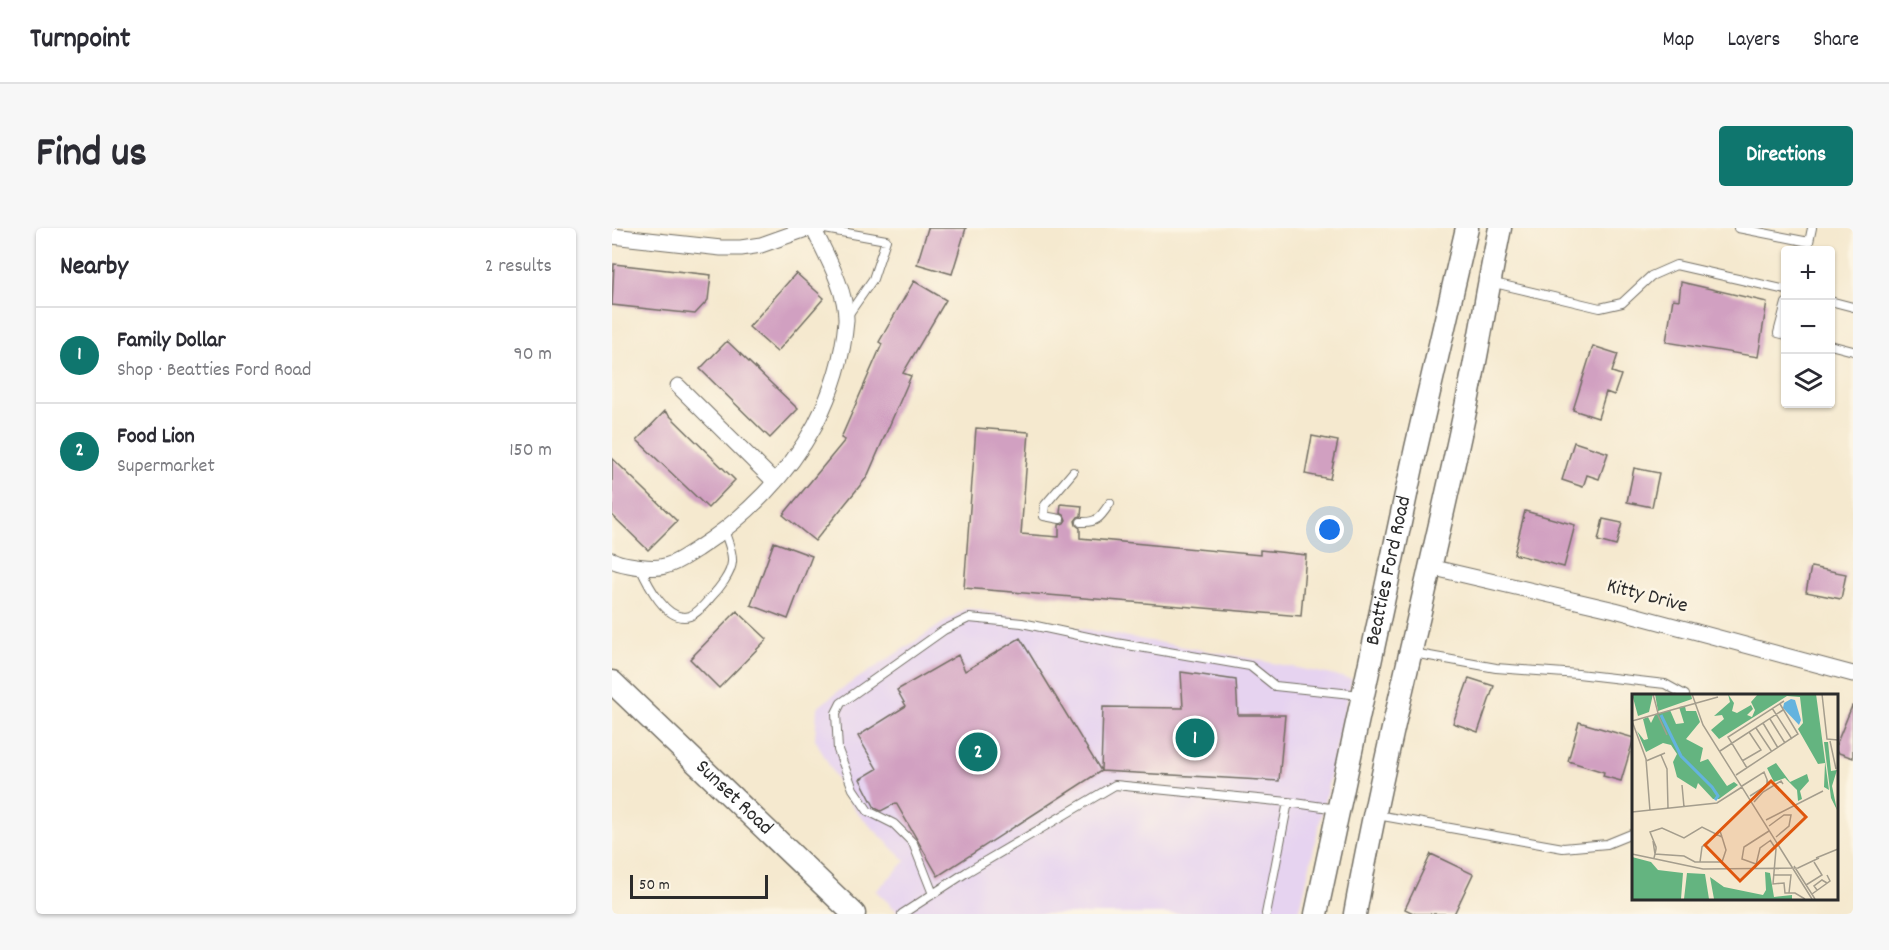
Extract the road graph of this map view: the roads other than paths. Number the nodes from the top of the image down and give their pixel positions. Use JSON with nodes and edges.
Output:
{"nodes":[{"id":1,"x":811,"y":228,"type":"edge"},
{"id":2,"x":819,"y":228,"type":"edge"},
{"id":3,"x":1467,"y":228,"type":"edge"},
{"id":4,"x":1500,"y":228,"type":"edge"},
{"id":5,"x":1738,"y":228,"type":"edge"},
{"id":6,"x":1812,"y":228,"type":"edge"},
{"id":7,"x":1769,"y":231,"type":"edge"},
{"id":8,"x":612,"y":236,"type":"edge"},
{"id":9,"x":1489,"y":282,"type":"junction"},
{"id":10,"x":1781,"y":289,"type":"edge"},
{"id":11,"x":1835,"y":302,"type":"edge"},
{"id":12,"x":1853,"y":307,"type":"edge"},
{"id":13,"x":846,"y":319,"type":"junction"},
{"id":14,"x":1781,"y":320,"type":"edge"},
{"id":15,"x":1781,"y":334,"type":"edge"},
{"id":16,"x":1835,"y":346,"type":"edge"},
{"id":17,"x":1853,"y":351,"type":"edge"},
{"id":18,"x":678,"y":386,"type":"dead end"},
{"id":19,"x":1073,"y":472,"type":"dead end"},
{"id":20,"x":775,"y":482,"type":"junction"},
{"id":21,"x":1110,"y":503,"type":"dead end"},
{"id":22,"x":1060,"y":519,"type":"dead end"},
{"id":23,"x":1081,"y":522,"type":"dead end"},
{"id":24,"x":724,"y":530,"type":"junction"},
{"id":25,"x":612,"y":560,"type":"edge"},
{"id":26,"x":640,"y":567,"type":"junction"},
{"id":27,"x":1430,"y":567,"type":"junction"},
{"id":28,"x":1412,"y":653,"type":"junction"},
{"id":29,"x":1853,"y":674,"type":"edge"},
{"id":30,"x":612,"y":682,"type":"edge"},
{"id":31,"x":1683,"y":694,"type":"edge"},
{"id":32,"x":1363,"y":695,"type":"junction"},
{"id":33,"x":1288,"y":802,"type":"junction"},
{"id":34,"x":1338,"y":809,"type":"junction"},
{"id":35,"x":1373,"y":815,"type":"junction"},
{"id":36,"x":1632,"y":834,"type":"edge"},
{"id":37,"x":933,"y":894,"type":"junction"},
{"id":38,"x":854,"y":914,"type":"edge"},
{"id":39,"x":902,"y":914,"type":"edge"},
{"id":40,"x":1266,"y":914,"type":"edge"},
{"id":41,"x":1316,"y":914,"type":"edge"},
{"id":42,"x":1355,"y":914,"type":"edge"}],
"edges":[{"from":1,"to":8,"type":"street"},
{"from":1,"to":13,"type":"street"},
{"from":2,"to":13,"type":"lane"},
{"from":3,"to":32,"type":"main road","name":"Beatties Ford Road"},
{"from":4,"to":9,"type":"main road","name":"Beatties Ford Road"},
{"from":5,"to":7,"type":"lane"},
{"from":6,"to":7,"type":"lane"},
{"from":9,"to":10,"type":"lane"},
{"from":9,"to":27,"type":"main road","name":"Beatties Ford Road"},
{"from":11,"to":12,"type":"lane"},
{"from":13,"to":20,"type":"street"},
{"from":14,"to":15,"type":"lane"},
{"from":16,"to":17,"type":"lane"},
{"from":18,"to":20,"type":"street"},
{"from":19,"to":22,"type":"lane"},
{"from":20,"to":24,"type":"street"},
{"from":21,"to":23,"type":"lane"},
{"from":24,"to":26,"type":"street"},
{"from":24,"to":26,"type":"lane"},
{"from":25,"to":26,"type":"street"},
{"from":27,"to":28,"type":"main road","name":"Beatties Ford Road"},
{"from":27,"to":29,"type":"street","name":"Kitty Drive"},
{"from":28,"to":31,"type":"lane"},
{"from":28,"to":35,"type":"main road","name":"Beatties Ford Road"},
{"from":30,"to":38,"type":"main road","name":"Sunset Road"},
{"from":32,"to":34,"type":"main road","name":"Beatties Ford Road"},
{"from":32,"to":37,"type":"lane"},
{"from":33,"to":34,"type":"lane"},
{"from":33,"to":37,"type":"lane"},
{"from":33,"to":40,"type":"lane"},
{"from":34,"to":41,"type":"main road","name":"Beatties Ford Road"},
{"from":35,"to":36,"type":"lane"},
{"from":35,"to":42,"type":"main road","name":"Beatties Ford Road"},
{"from":37,"to":39,"type":"lane"}]}
